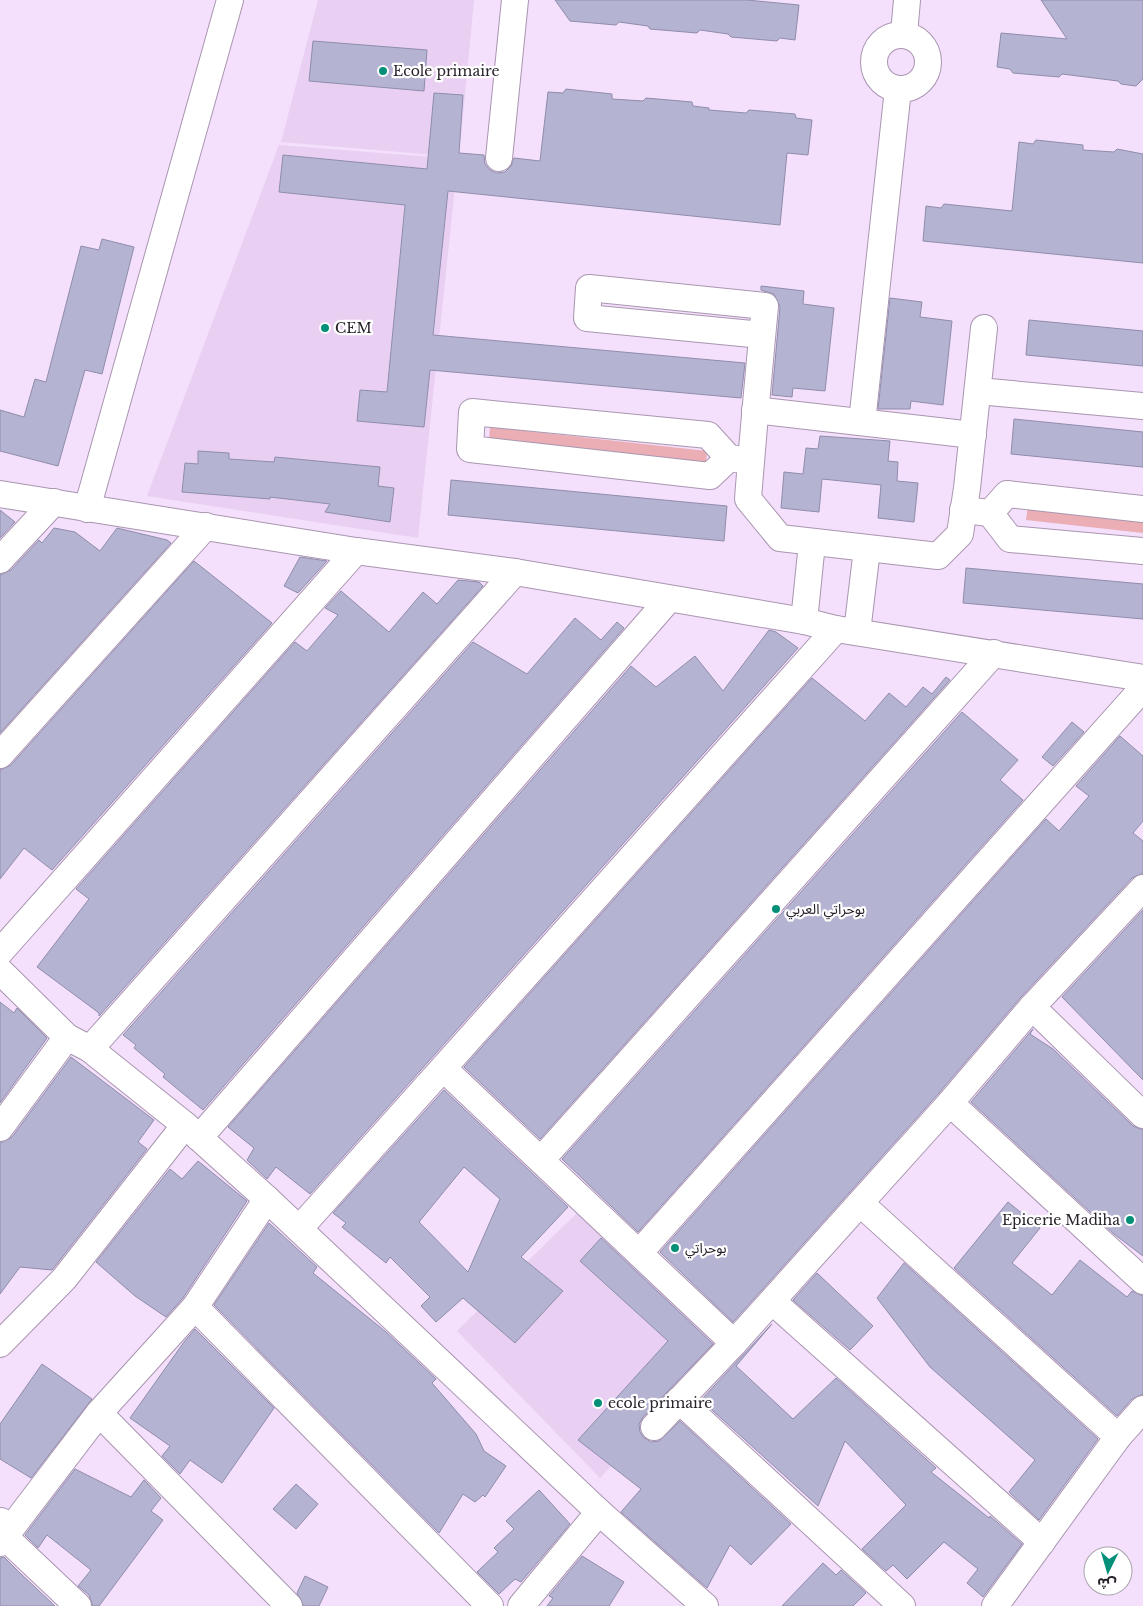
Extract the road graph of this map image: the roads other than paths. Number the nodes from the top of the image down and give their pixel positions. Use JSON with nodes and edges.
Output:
{"nodes":[{"id":1,"x":230,"y":0,"type":"edge"},
{"id":2,"x":514,"y":0,"type":"edge"},
{"id":3,"x":907,"y":0,"type":"edge"},
{"id":4,"x":904,"y":34,"type":"junction"},
{"id":5,"x":898,"y":89,"type":"junction"},
{"id":6,"x":499,"y":158,"type":"dead end"},
{"id":7,"x":984,"y":328,"type":"dead end"},
{"id":8,"x":762,"y":335,"type":"junction"},
{"id":9,"x":978,"y":391,"type":"junction"},
{"id":10,"x":1143,"y":406,"type":"edge"},
{"id":11,"x":755,"y":410,"type":"junction"},
{"id":12,"x":862,"y":422,"type":"junction"},
{"id":13,"x":973,"y":435,"type":"junction"},
{"id":14,"x":740,"y":460,"type":"junction"},
{"id":15,"x":0,"y":494,"type":"edge"},
{"id":16,"x":54,"y":502,"type":"junction"},
{"id":17,"x":87,"y":509,"type":"junction"},
{"id":18,"x":1143,"y":509,"type":"edge"},
{"id":19,"x":964,"y":510,"type":"junction"},
{"id":20,"x":990,"y":513,"type":"junction"},
{"id":21,"x":206,"y":526,"type":"junction"},
{"id":22,"x":812,"y":543,"type":"junction"},
{"id":23,"x":867,"y":549,"type":"junction"},
{"id":24,"x":356,"y":551,"type":"junction"},
{"id":25,"x":1143,"y":551,"type":"edge"},
{"id":26,"x":0,"y":560,"type":"edge"},
{"id":27,"x":515,"y":572,"type":"junction"},
{"id":28,"x":669,"y":599,"type":"junction"},
{"id":29,"x":804,"y":621,"type":"junction"},
{"id":30,"x":846,"y":630,"type":"junction"},
{"id":31,"x":994,"y":653,"type":"junction"},
{"id":32,"x":1143,"y":678,"type":"edge"},
{"id":33,"x":1143,"y":688,"type":"edge"},
{"id":34,"x":0,"y":755,"type":"edge"},
{"id":35,"x":1138,"y":904,"type":"edge"},
{"id":36,"x":0,"y":952,"type":"edge"},
{"id":37,"x":0,"y":971,"type":"edge"},
{"id":38,"x":1032,"y":1008,"type":"junction"},
{"id":39,"x":67,"y":1037,"type":"junction"},
{"id":40,"x":90,"y":1049,"type":"junction"},
{"id":41,"x":444,"y":1068,"type":"junction"},
{"id":42,"x":950,"y":1104,"type":"junction"},
{"id":43,"x":1143,"y":1115,"type":"edge"},
{"id":44,"x":0,"y":1128,"type":"edge"},
{"id":45,"x":192,"y":1131,"type":"junction"},
{"id":46,"x":541,"y":1160,"type":"junction"},
{"id":47,"x":267,"y":1199,"type":"junction"},
{"id":48,"x":860,"y":1203,"type":"junction"},
{"id":49,"x":299,"y":1230,"type":"junction"},
{"id":50,"x":639,"y":1253,"type":"junction"},
{"id":51,"x":1143,"y":1281,"type":"edge"},
{"id":52,"x":772,"y":1301,"type":"junction"},
{"id":53,"x":195,"y":1307,"type":"junction"},
{"id":54,"x":734,"y":1343,"type":"junction"},
{"id":55,"x":0,"y":1344,"type":"edge"},
{"id":56,"x":679,"y":1400,"type":"junction"},
{"id":57,"x":1143,"y":1409,"type":"edge"},
{"id":58,"x":99,"y":1413,"type":"junction"},
{"id":59,"x":654,"y":1427,"type":"dead end"},
{"id":60,"x":1118,"y":1438,"type":"junction"},
{"id":61,"x":599,"y":1512,"type":"junction"},
{"id":62,"x":2,"y":1532,"type":"edge"},
{"id":63,"x":1042,"y":1542,"type":"junction"},
{"id":64,"x":78,"y":1606,"type":"edge"},
{"id":65,"x":289,"y":1606,"type":"edge"},
{"id":66,"x":490,"y":1606,"type":"edge"},
{"id":67,"x":521,"y":1606,"type":"edge"},
{"id":68,"x":705,"y":1606,"type":"edge"},
{"id":69,"x":902,"y":1606,"type":"edge"},
{"id":70,"x":995,"y":1606,"type":"edge"}],
"edges":[{"from":1,"to":17,"type":"street"},
{"from":2,"to":6,"type":"street"},
{"from":3,"to":4,"type":"street"},
{"from":4,"to":5,"type":"street"},
{"from":4,"to":5,"type":"street"},
{"from":5,"to":12,"type":"street"},
{"from":7,"to":9,"type":"street"},
{"from":8,"to":8,"type":"street"},
{"from":8,"to":11,"type":"street"},
{"from":9,"to":10,"type":"street"},
{"from":9,"to":13,"type":"street"},
{"from":11,"to":12,"type":"street"},
{"from":11,"to":14,"type":"street"},
{"from":12,"to":13,"type":"street"},
{"from":13,"to":19,"type":"street"},
{"from":14,"to":14,"type":"street"},
{"from":14,"to":22,"type":"street"},
{"from":15,"to":16,"type":"street"},
{"from":16,"to":17,"type":"street"},
{"from":16,"to":26,"type":"street"},
{"from":17,"to":21,"type":"street"},
{"from":18,"to":20,"type":"street"},
{"from":19,"to":20,"type":"street"},
{"from":19,"to":23,"type":"street"},
{"from":20,"to":25,"type":"street"},
{"from":21,"to":24,"type":"street"},
{"from":21,"to":34,"type":"street"},
{"from":22,"to":23,"type":"street"},
{"from":22,"to":29,"type":"street"},
{"from":23,"to":30,"type":"street"},
{"from":24,"to":27,"type":"street"},
{"from":24,"to":36,"type":"street"},
{"from":27,"to":28,"type":"street"},
{"from":27,"to":40,"type":"street"},
{"from":28,"to":29,"type":"street"},
{"from":28,"to":45,"type":"street"},
{"from":29,"to":30,"type":"street"},
{"from":30,"to":31,"type":"street"},
{"from":30,"to":41,"type":"street"},
{"from":31,"to":32,"type":"street"},
{"from":31,"to":46,"type":"street"},
{"from":33,"to":50,"type":"street"},
{"from":35,"to":38,"type":"street"},
{"from":37,"to":39,"type":"street"},
{"from":38,"to":42,"type":"street"},
{"from":38,"to":43,"type":"street"},
{"from":39,"to":40,"type":"street"},
{"from":39,"to":44,"type":"street"},
{"from":40,"to":45,"type":"street"},
{"from":41,"to":46,"type":"street"},
{"from":41,"to":49,"type":"street"},
{"from":42,"to":48,"type":"street"},
{"from":42,"to":51,"type":"street"},
{"from":45,"to":47,"type":"street"},
{"from":45,"to":55,"type":"street"},
{"from":46,"to":50,"type":"street"},
{"from":47,"to":49,"type":"street"},
{"from":47,"to":53,"type":"street"},
{"from":48,"to":52,"type":"street"},
{"from":48,"to":60,"type":"street"},
{"from":49,"to":61,"type":"street"},
{"from":50,"to":54,"type":"street"},
{"from":52,"to":54,"type":"street"},
{"from":52,"to":63,"type":"street"},
{"from":53,"to":58,"type":"street"},
{"from":53,"to":66,"type":"street"},
{"from":54,"to":56,"type":"street"},
{"from":56,"to":59,"type":"street"},
{"from":56,"to":69,"type":"street"},
{"from":57,"to":60,"type":"street"},
{"from":58,"to":62,"type":"street"},
{"from":58,"to":65,"type":"street"},
{"from":60,"to":63,"type":"street"},
{"from":61,"to":67,"type":"street"},
{"from":61,"to":68,"type":"street"},
{"from":62,"to":64,"type":"street"},
{"from":63,"to":70,"type":"street"}]}
